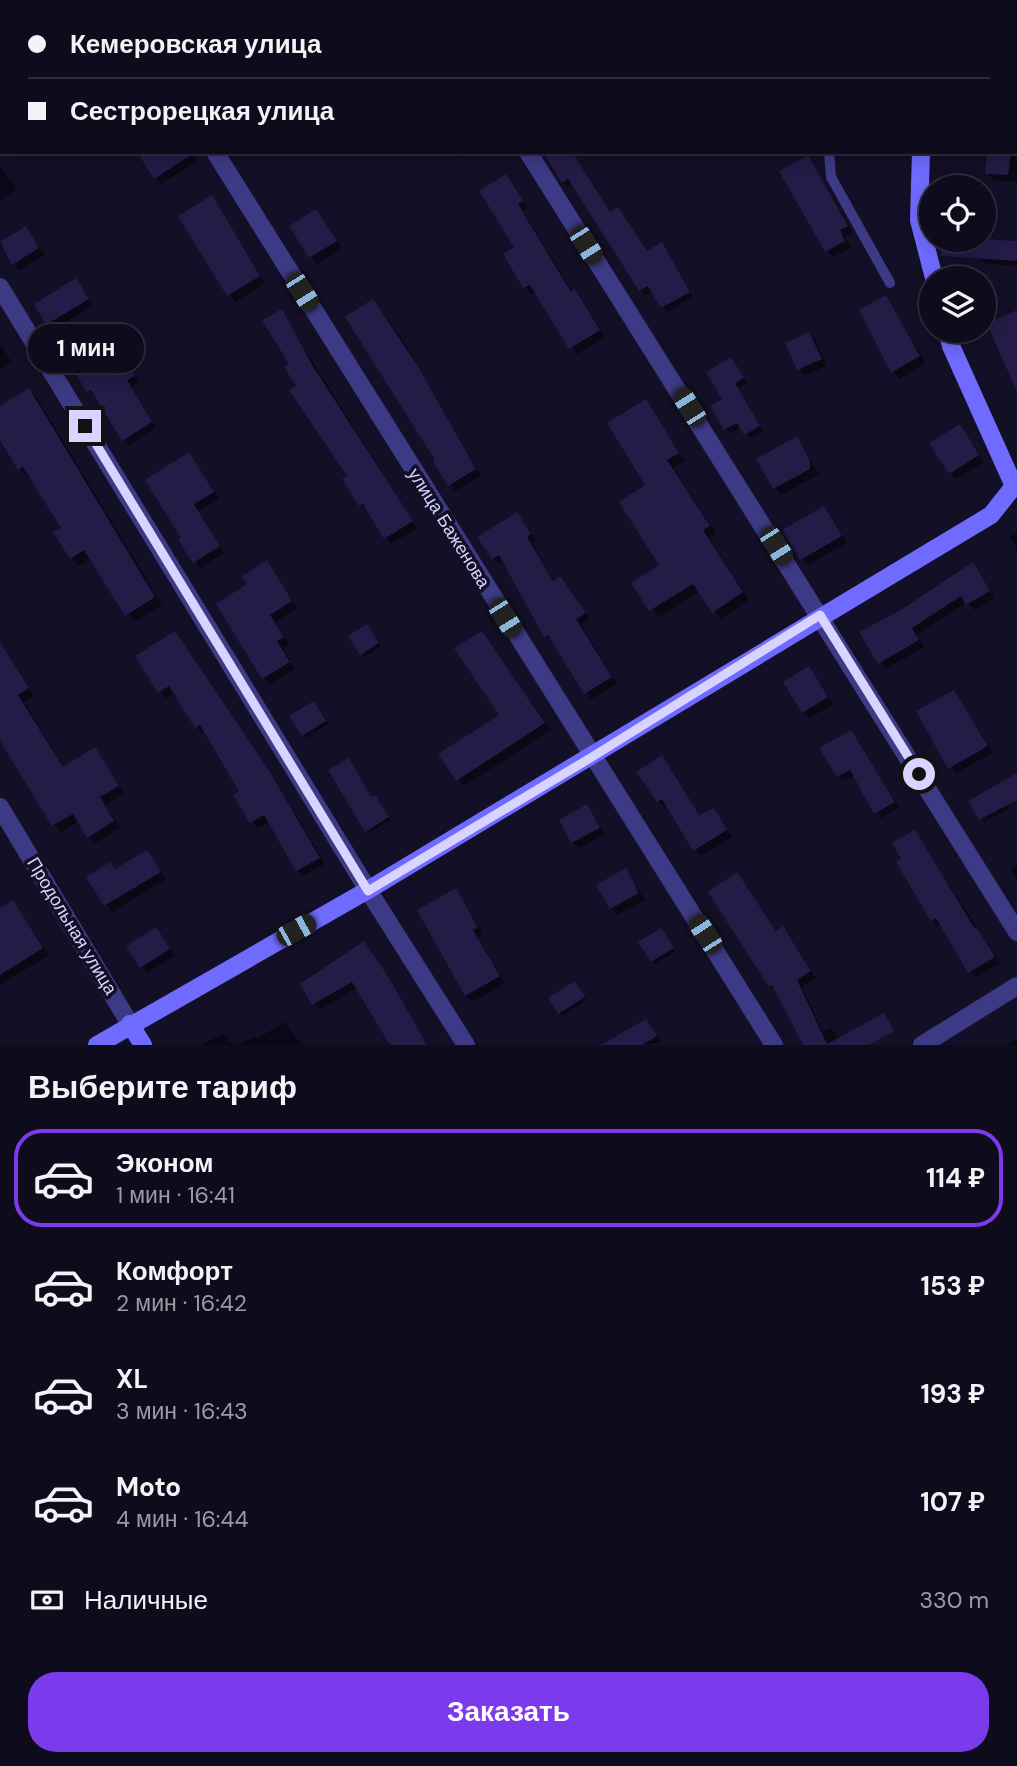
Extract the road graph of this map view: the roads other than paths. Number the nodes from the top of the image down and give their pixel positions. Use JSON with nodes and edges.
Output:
{"nodes":[{"id":1,"x":216,"y":154,"type":"edge"},
{"id":2,"x":529,"y":154,"type":"edge"},
{"id":3,"x":829,"y":154,"type":"edge"},
{"id":4,"x":921,"y":154,"type":"edge"},
{"id":5,"x":931,"y":266,"type":"edge"},
{"id":6,"x":890,"y":283,"type":"dead end"},
{"id":7,"x":0,"y":287,"type":"edge"},
{"id":8,"x":950,"y":343,"type":"edge"},
{"id":9,"x":1016,"y":485,"type":"edge"},
{"id":10,"x":820,"y":615,"type":"junction"},
{"id":11,"x":592,"y":757,"type":"junction"},
{"id":12,"x":0,"y":807,"type":"edge"},
{"id":13,"x":368,"y":891,"type":"junction"},
{"id":14,"x":1017,"y":932,"type":"edge"},
{"id":15,"x":1017,"y":986,"type":"edge"},
{"id":16,"x":130,"y":1024,"type":"junction"},
{"id":17,"x":97,"y":1045,"type":"edge"},
{"id":18,"x":143,"y":1045,"type":"edge"},
{"id":19,"x":466,"y":1045,"type":"edge"},
{"id":20,"x":775,"y":1045,"type":"edge"},
{"id":21,"x":922,"y":1045,"type":"edge"}],
"edges":[{"from":1,"to":11,"type":"street","name":"улица Баженова"},
{"from":2,"to":10,"type":"street"},
{"from":3,"to":6,"type":"lane"},
{"from":4,"to":5,"type":"main road"},
{"from":7,"to":13,"type":"street"},
{"from":8,"to":9,"type":"main road"},
{"from":9,"to":10,"type":"main road"},
{"from":10,"to":11,"type":"main road"},
{"from":10,"to":14,"type":"street"},
{"from":11,"to":13,"type":"main road"},
{"from":11,"to":20,"type":"street","name":"улица Баженова"},
{"from":12,"to":16,"type":"street","name":"Продольная улица"},
{"from":13,"to":16,"type":"main road"},
{"from":13,"to":19,"type":"street"},
{"from":15,"to":21,"type":"street"},
{"from":16,"to":17,"type":"main road"},
{"from":16,"to":18,"type":"main road","name":"Продольная улица"}]}
